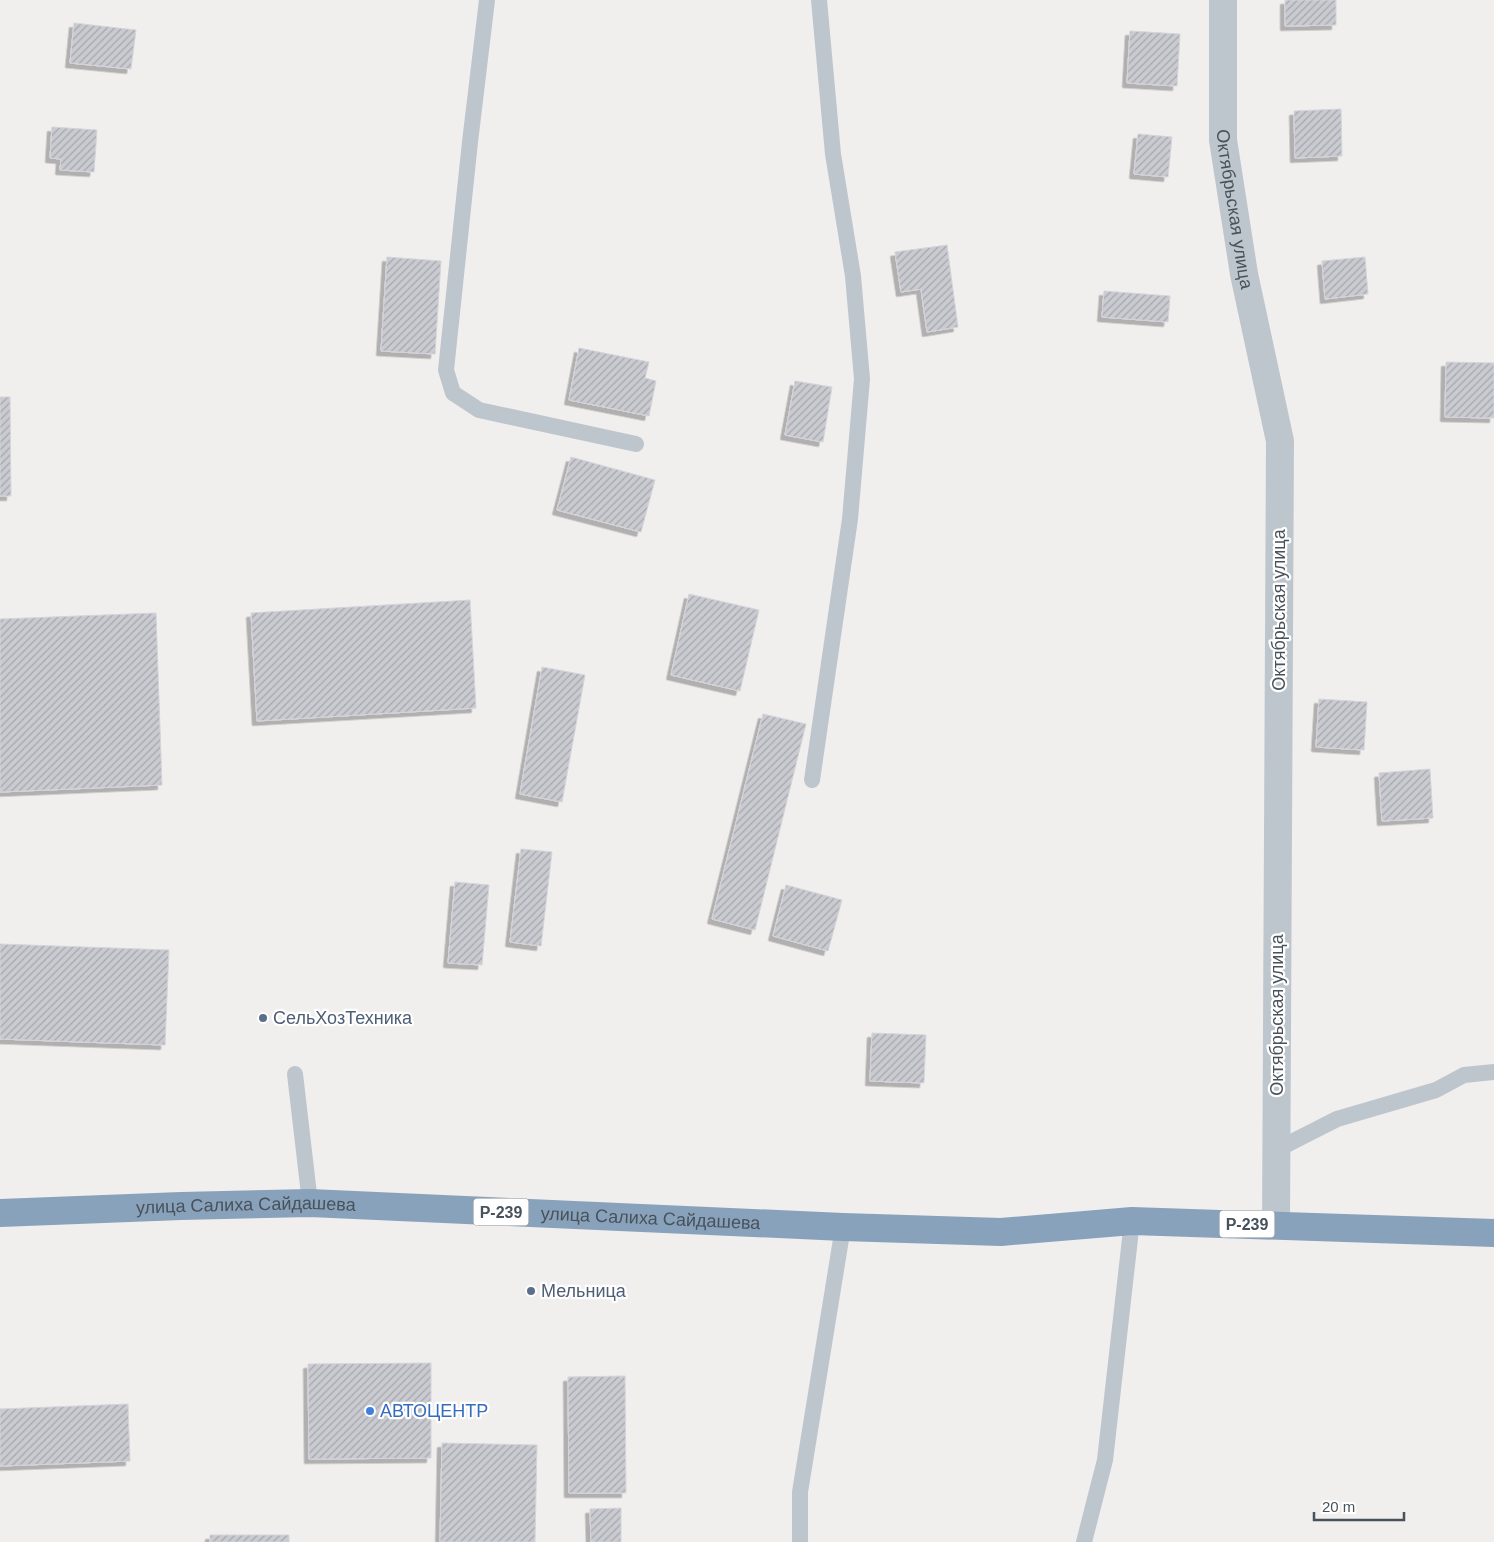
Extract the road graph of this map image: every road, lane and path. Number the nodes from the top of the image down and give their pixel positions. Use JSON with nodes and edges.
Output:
{"nodes":[{"id":1,"x":487,"y":0,"type":"edge"},
{"id":2,"x":819,"y":0,"type":"edge"},
{"id":3,"x":1223,"y":0,"type":"edge"},
{"id":4,"x":636,"y":444,"type":"dead end"},
{"id":5,"x":812,"y":780,"type":"dead end"},
{"id":6,"x":1494,"y":1072,"type":"edge"},
{"id":7,"x":296,"y":1074,"type":"dead end"},
{"id":8,"x":1276,"y":1150,"type":"junction"},
{"id":9,"x":310,"y":1203,"type":"junction"},
{"id":10,"x":0,"y":1213,"type":"edge"},
{"id":11,"x":1132,"y":1222,"type":"junction"},
{"id":12,"x":1276,"y":1225,"type":"junction"},
{"id":13,"x":843,"y":1227,"type":"junction"},
{"id":14,"x":1494,"y":1233,"type":"edge"},
{"id":15,"x":800,"y":1542,"type":"edge"},
{"id":16,"x":1084,"y":1542,"type":"edge"}],
"edges":[{"from":1,"to":4,"type":"lane"},
{"from":2,"to":5,"type":"lane"},
{"from":3,"to":8,"type":"street","name":"Октябрьская улица"},
{"from":6,"to":8,"type":"lane"},
{"from":7,"to":9,"type":"lane"},
{"from":8,"to":12,"type":"street","name":"Октябрьская улица"},
{"from":9,"to":10,"type":"highway","name":"улица Салиха Сайдашева","number":"Р-239"},
{"from":9,"to":13,"type":"highway","name":"улица Салиха Сайдашева","number":"Р-239"},
{"from":11,"to":12,"type":"highway","number":"Р-239"},
{"from":11,"to":13,"type":"highway","name":"улица Салиха Сайдашева","number":"Р-239"},
{"from":11,"to":16,"type":"lane"},
{"from":12,"to":14,"type":"highway","number":"Р-239"},
{"from":13,"to":15,"type":"lane"}]}
